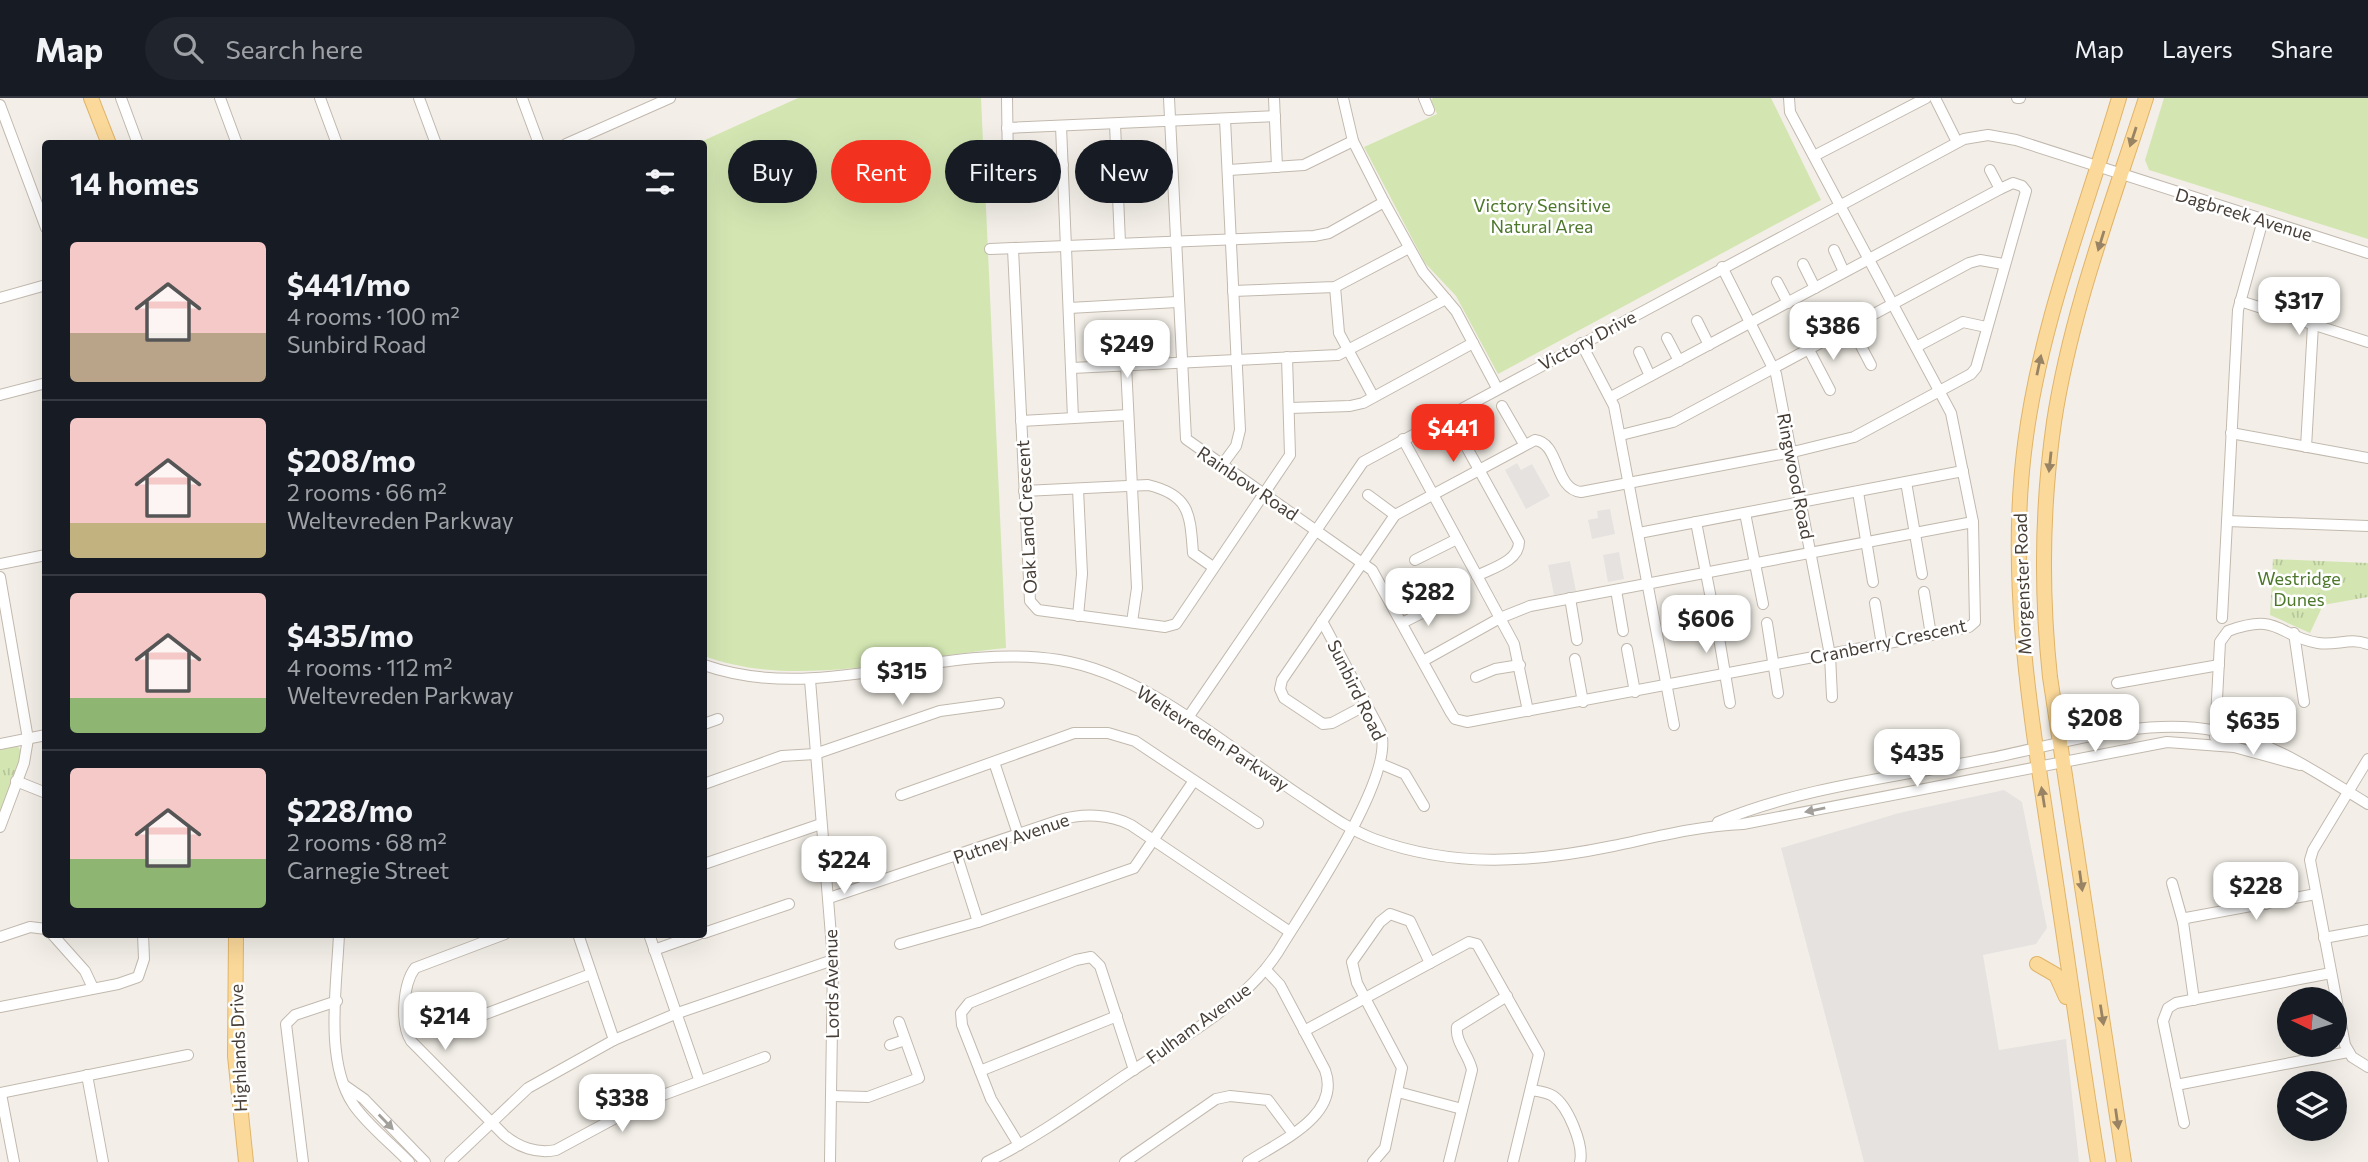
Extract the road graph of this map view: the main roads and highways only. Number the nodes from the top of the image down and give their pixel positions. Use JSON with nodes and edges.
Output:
{"nodes":[{"id":1,"x":91,"y":98,"type":"edge"},
{"id":2,"x":2119,"y":98,"type":"edge"},
{"id":3,"x":2146,"y":98,"type":"edge"},
{"id":4,"x":107,"y":140,"type":"edge"},
{"id":5,"x":236,"y":938,"type":"edge"},
{"id":6,"x":2037,"y":964,"type":"dead end"},
{"id":7,"x":2076,"y":1014,"type":"junction"},
{"id":8,"x":246,"y":1162,"type":"edge"},
{"id":9,"x":2098,"y":1162,"type":"edge"},
{"id":10,"x":2124,"y":1162,"type":"edge"}],
"edges":[{"from":1,"to":4,"type":"main road"},
{"from":7,"to":2,"type":"main road","name":"Morgenster Road","one_way":true},
{"from":3,"to":10,"type":"main road","name":"Morgenster Road","one_way":true},
{"from":5,"to":8,"type":"main road","name":"Highlands Drive"},
{"from":6,"to":7,"type":"main road"},
{"from":7,"to":9,"type":"main road","name":"Morgenster Road"}]}
